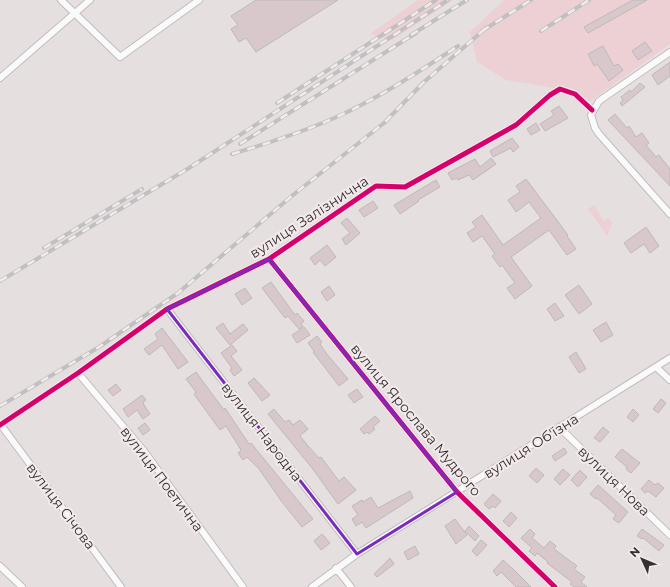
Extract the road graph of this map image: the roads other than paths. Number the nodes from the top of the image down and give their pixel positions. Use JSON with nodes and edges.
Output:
{"nodes":[{"id":1,"x":60,"y":0,"type":"edge"},
{"id":2,"x":90,"y":0,"type":"edge"},
{"id":3,"x":199,"y":0,"type":"edge"},
{"id":4,"x":76,"y":13,"type":"junction"},
{"id":5,"x":670,"y":52,"type":"edge"},
{"id":6,"x":0,"y":78,"type":"edge"},
{"id":7,"x":592,"y":110,"type":"junction"},
{"id":8,"x":670,"y":214,"type":"edge"},
{"id":9,"x":269,"y":259,"type":"junction"},
{"id":10,"x":167,"y":310,"type":"junction"},
{"id":11,"x":670,"y":358,"type":"edge"},
{"id":12,"x":656,"y":367,"type":"junction"},
{"id":13,"x":78,"y":373,"type":"junction"},
{"id":14,"x":670,"y":380,"type":"edge"},
{"id":15,"x":0,"y":425,"type":"edge"},
{"id":16,"x":559,"y":428,"type":"junction"},
{"id":17,"x":457,"y":492,"type":"junction"},
{"id":18,"x":670,"y":535,"type":"edge"},
{"id":19,"x":357,"y":554,"type":"junction"},
{"id":20,"x":0,"y":566,"type":"edge"},
{"id":21,"x":336,"y":568,"type":"junction"},
{"id":22,"x":22,"y":587,"type":"edge"},
{"id":23,"x":121,"y":587,"type":"edge"},
{"id":24,"x":243,"y":587,"type":"edge"},
{"id":25,"x":312,"y":587,"type":"edge"},
{"id":26,"x":352,"y":587,"type":"edge"},
{"id":27,"x":555,"y":587,"type":"edge"}],
"edges":[{"from":1,"to":4,"type":"street"},
{"from":2,"to":4,"type":"street"},
{"from":3,"to":4,"type":"street"},
{"from":4,"to":6,"type":"street"},
{"from":5,"to":7,"type":"street"},
{"from":7,"to":8,"type":"street"},
{"from":7,"to":9,"type":"street","name":"вулиця Залізнична"},
{"from":9,"to":10,"type":"street","name":"вулиця Залізнична"},
{"from":9,"to":17,"type":"street","name":"вулиця Ярослава Мудрого"},
{"from":10,"to":13,"type":"street","name":"вулиця Залізнична"},
{"from":10,"to":19,"type":"street","name":"вулиця Народна"},
{"from":11,"to":12,"type":"street","name":"вулиця Об'їзна"},
{"from":12,"to":14,"type":"street"},
{"from":12,"to":16,"type":"street","name":"вулиця Об'їзна"},
{"from":13,"to":15,"type":"street","name":"вулиця Залізнична"},
{"from":13,"to":24,"type":"street","name":"вулиця Поетична"},
{"from":15,"to":23,"type":"street","name":"вулиця Січова"},
{"from":16,"to":17,"type":"street","name":"вулиця Об'їзна"},
{"from":16,"to":18,"type":"street","name":"вулиця Нова"},
{"from":17,"to":19,"type":"street","name":"вулиця Об'їзна"},
{"from":17,"to":27,"type":"street","name":"вулиця Ярослава Мудрого"},
{"from":19,"to":21,"type":"street","name":"вулиця Об'їзна"},
{"from":20,"to":22,"type":"street"},
{"from":21,"to":25,"type":"street","name":"вулиця Об'їзна"},
{"from":21,"to":26,"type":"street"}]}
